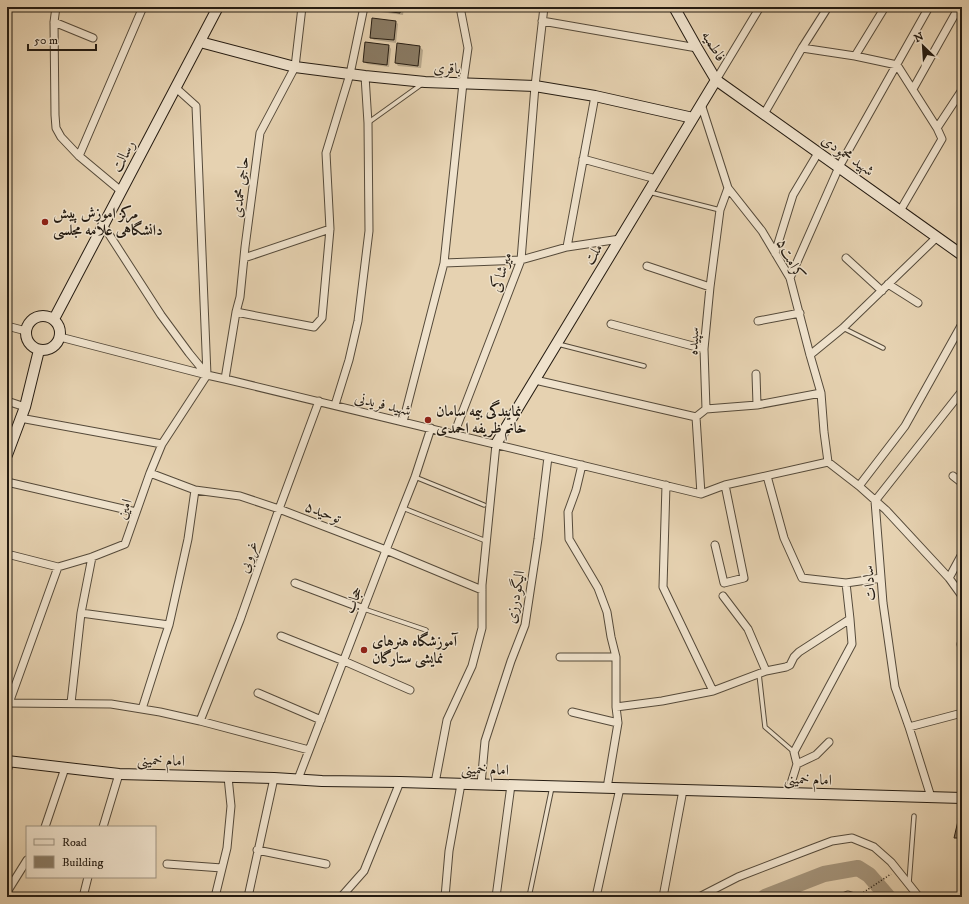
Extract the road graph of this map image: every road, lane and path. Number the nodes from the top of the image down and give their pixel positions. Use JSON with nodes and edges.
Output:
{"nodes":[{"id":1,"x":56,"y":7,"type":"edge"},
{"id":2,"x":143,"y":7,"type":"edge"},
{"id":3,"x":218,"y":7,"type":"edge"},
{"id":4,"x":302,"y":7,"type":"edge"},
{"id":5,"x":364,"y":7,"type":"edge"},
{"id":6,"x":460,"y":7,"type":"edge"},
{"id":7,"x":544,"y":7,"type":"edge"},
{"id":8,"x":674,"y":7,"type":"edge"},
{"id":9,"x":760,"y":7,"type":"edge"},
{"id":10,"x":828,"y":7,"type":"edge"},
{"id":11,"x":885,"y":7,"type":"edge"},
{"id":12,"x":929,"y":7,"type":"edge"},
{"id":13,"x":959,"y":7,"type":"edge"},
{"id":14,"x":542,"y":21,"type":"junction"},
{"id":15,"x":54,"y":22,"type":"junction"},
{"id":16,"x":93,"y":38,"type":"dead end"},
{"id":17,"x":200,"y":42,"type":"junction"},
{"id":18,"x":696,"y":48,"type":"junction"},
{"id":19,"x":802,"y":48,"type":"junction"},
{"id":20,"x":855,"y":56,"type":"junction"},
{"id":21,"x":896,"y":65,"type":"junction"},
{"id":22,"x":295,"y":67,"type":"junction"},
{"id":23,"x":350,"y":74,"type":"junction"},
{"id":24,"x":365,"y":76,"type":"junction"},
{"id":25,"x":716,"y":80,"type":"junction"},
{"id":26,"x":425,"y":82,"type":"junction"},
{"id":27,"x":463,"y":83,"type":"junction"},
{"id":28,"x":535,"y":86,"type":"junction"},
{"id":29,"x":176,"y":88,"type":"junction"},
{"id":30,"x":913,"y":89,"type":"junction"},
{"id":31,"x":962,"y":90,"type":"edge"},
{"id":32,"x":595,"y":96,"type":"junction"},
{"id":33,"x":701,"y":104,"type":"junction"},
{"id":34,"x":764,"y":114,"type":"junction"},
{"id":35,"x":693,"y":118,"type":"junction"},
{"id":36,"x":368,"y":123,"type":"junction"},
{"id":37,"x":937,"y":128,"type":"junction"},
{"id":38,"x":818,"y":152,"type":"junction"},
{"id":39,"x":79,"y":156,"type":"junction"},
{"id":40,"x":583,"y":159,"type":"junction"},
{"id":41,"x":839,"y":167,"type":"junction"},
{"id":42,"x":656,"y":179,"type":"junction"},
{"id":43,"x":728,"y":188,"type":"junction"},
{"id":44,"x":121,"y":191,"type":"junction"},
{"id":45,"x":648,"y":192,"type":"junction"},
{"id":46,"x":720,"y":210,"type":"junction"},
{"id":47,"x":900,"y":211,"type":"junction"},
{"id":48,"x":103,"y":225,"type":"junction"},
{"id":49,"x":330,"y":229,"type":"junction"},
{"id":50,"x":937,"y":237,"type":"junction"},
{"id":51,"x":620,"y":239,"type":"junction"},
{"id":52,"x":566,"y":247,"type":"junction"},
{"id":53,"x":775,"y":253,"type":"junction"},
{"id":54,"x":962,"y":255,"type":"edge"},
{"id":55,"x":244,"y":258,"type":"junction"},
{"id":56,"x":846,"y":258,"type":"dead end"},
{"id":57,"x":521,"y":260,"type":"junction"},
{"id":58,"x":444,"y":264,"type":"junction"},
{"id":59,"x":647,"y":266,"type":"dead end"},
{"id":60,"x":790,"y":278,"type":"junction"},
{"id":61,"x":888,"y":284,"type":"junction"},
{"id":62,"x":710,"y":286,"type":"junction"},
{"id":63,"x":882,"y":291,"type":"junction"},
{"id":64,"x":918,"y":303,"type":"dead end"},
{"id":65,"x":236,"y":312,"type":"junction"},
{"id":66,"x":800,"y":313,"type":"junction"},
{"id":67,"x":54,"y":320,"type":"junction"},
{"id":68,"x":758,"y":321,"type":"dead end"},
{"id":69,"x":612,"y":324,"type":"dead end"},
{"id":70,"x":962,"y":324,"type":"edge"},
{"id":71,"x":7,"y":326,"type":"edge"},
{"id":72,"x":843,"y":328,"type":"junction"},
{"id":73,"x":26,"y":331,"type":"junction"},
{"id":74,"x":60,"y":337,"type":"junction"},
{"id":75,"x":557,"y":344,"type":"junction"},
{"id":76,"x":882,"y":348,"type":"dead end"},
{"id":77,"x":704,"y":349,"type":"junction"},
{"id":78,"x":39,"y":350,"type":"junction"},
{"id":79,"x":810,"y":355,"type":"junction"},
{"id":80,"x":644,"y":366,"type":"dead end"},
{"id":81,"x":756,"y":374,"type":"dead end"},
{"id":82,"x":207,"y":375,"type":"junction"},
{"id":83,"x":225,"y":379,"type":"junction"},
{"id":84,"x":535,"y":380,"type":"junction"},
{"id":85,"x":962,"y":391,"type":"edge"},
{"id":86,"x":821,"y":394,"type":"junction"},
{"id":87,"x":7,"y":401,"type":"edge"},
{"id":88,"x":319,"y":401,"type":"junction"},
{"id":89,"x":335,"y":405,"type":"junction"},
{"id":90,"x":757,"y":405,"type":"junction"},
{"id":91,"x":25,"y":407,"type":"junction"},
{"id":92,"x":706,"y":409,"type":"junction"},
{"id":93,"x":696,"y":417,"type":"junction"},
{"id":94,"x":20,"y":418,"type":"junction"},
{"id":95,"x":403,"y":422,"type":"junction"},
{"id":96,"x":430,"y":428,"type":"junction"},
{"id":97,"x":454,"y":434,"type":"junction"},
{"id":98,"x":162,"y":444,"type":"junction"},
{"id":99,"x":496,"y":444,"type":"junction"},
{"id":100,"x":7,"y":455,"type":"edge"},
{"id":101,"x":548,"y":457,"type":"junction"},
{"id":102,"x":828,"y":462,"type":"junction"},
{"id":103,"x":582,"y":465,"type":"junction"},
{"id":104,"x":150,"y":473,"type":"junction"},
{"id":105,"x":767,"y":476,"type":"junction"},
{"id":106,"x":953,"y":476,"type":"dead end"},
{"id":107,"x":415,"y":477,"type":"junction"},
{"id":108,"x":7,"y":482,"type":"edge"},
{"id":109,"x":962,"y":483,"type":"edge"},
{"id":110,"x":666,"y":485,"type":"junction"},
{"id":111,"x":725,"y":485,"type":"junction"},
{"id":112,"x":859,"y":486,"type":"junction"},
{"id":113,"x":195,"y":490,"type":"junction"},
{"id":114,"x":701,"y":494,"type":"junction"},
{"id":115,"x":875,"y":501,"type":"junction"},
{"id":116,"x":484,"y":504,"type":"dead end"},
{"id":117,"x":403,"y":508,"type":"junction"},
{"id":118,"x":279,"y":509,"type":"junction"},
{"id":119,"x":136,"y":512,"type":"junction"},
{"id":120,"x":486,"y":541,"type":"junction"},
{"id":121,"x":715,"y":545,"type":"dead end"},
{"id":122,"x":386,"y":550,"type":"junction"},
{"id":123,"x":7,"y":554,"type":"edge"},
{"id":124,"x":962,"y":554,"type":"edge"},
{"id":125,"x":92,"y":557,"type":"junction"},
{"id":126,"x":58,"y":567,"type":"junction"},
{"id":127,"x":881,"y":578,"type":"junction"},
{"id":128,"x":949,"y":578,"type":"junction"},
{"id":129,"x":295,"y":583,"type":"dead end"},
{"id":130,"x":846,"y":583,"type":"junction"},
{"id":131,"x":482,"y":590,"type":"junction"},
{"id":132,"x":723,"y":596,"type":"dead end"},
{"id":133,"x":962,"y":596,"type":"edge"},
{"id":134,"x":364,"y":609,"type":"junction"},
{"id":135,"x":81,"y":612,"type":"junction"},
{"id":136,"x":850,"y":619,"type":"junction"},
{"id":137,"x":169,"y":625,"type":"junction"},
{"id":138,"x":426,"y":630,"type":"dead end"},
{"id":139,"x":281,"y":636,"type":"dead end"},
{"id":140,"x":962,"y":644,"type":"edge"},
{"id":141,"x":962,"y":649,"type":"edge"},
{"id":142,"x":560,"y":657,"type":"dead end"},
{"id":143,"x":616,"y":657,"type":"junction"},
{"id":144,"x":344,"y":661,"type":"junction"},
{"id":145,"x":766,"y":671,"type":"junction"},
{"id":146,"x":759,"y":674,"type":"junction"},
{"id":147,"x":410,"y":690,"type":"dead end"},
{"id":148,"x":713,"y":691,"type":"junction"},
{"id":149,"x":258,"y":693,"type":"dead end"},
{"id":150,"x":8,"y":703,"type":"edge"},
{"id":151,"x":71,"y":703,"type":"junction"},
{"id":152,"x":616,"y":707,"type":"junction"},
{"id":153,"x":142,"y":709,"type":"junction"},
{"id":154,"x":572,"y":712,"type":"dead end"},
{"id":155,"x":962,"y":713,"type":"edge"},
{"id":156,"x":321,"y":720,"type":"junction"},
{"id":157,"x":200,"y":721,"type":"junction"},
{"id":158,"x":618,"y":723,"type":"junction"},
{"id":159,"x":909,"y":727,"type":"junction"},
{"id":160,"x":828,"y":742,"type":"dead end"},
{"id":161,"x":310,"y":750,"type":"junction"},
{"id":162,"x":794,"y":752,"type":"junction"},
{"id":163,"x":797,"y":764,"type":"junction"},
{"id":164,"x":8,"y":765,"type":"edge"},
{"id":165,"x":65,"y":768,"type":"junction"},
{"id":166,"x":119,"y":774,"type":"junction"},
{"id":167,"x":228,"y":777,"type":"junction"},
{"id":168,"x":274,"y":778,"type":"junction"},
{"id":169,"x":298,"y":780,"type":"junction"},
{"id":170,"x":400,"y":782,"type":"junction"},
{"id":171,"x":435,"y":783,"type":"junction"},
{"id":172,"x":461,"y":784,"type":"junction"},
{"id":173,"x":481,"y":784,"type":"junction"},
{"id":174,"x":511,"y":785,"type":"junction"},
{"id":175,"x":552,"y":786,"type":"junction"},
{"id":176,"x":607,"y":788,"type":"junction"},
{"id":177,"x":620,"y":788,"type":"junction"},
{"id":178,"x":683,"y":790,"type":"junction"},
{"id":179,"x":788,"y":793,"type":"junction"},
{"id":180,"x":931,"y":797,"type":"junction"},
{"id":181,"x":962,"y":798,"type":"edge"},
{"id":182,"x":914,"y":816,"type":"dead end"},
{"id":183,"x":45,"y":826,"type":"edge"},
{"id":184,"x":103,"y":826,"type":"edge"},
{"id":185,"x":257,"y":850,"type":"junction"},
{"id":186,"x":26,"y":862,"type":"edge"},
{"id":187,"x":167,"y":864,"type":"dead end"},
{"id":188,"x":326,"y":864,"type":"dead end"},
{"id":189,"x":222,"y":868,"type":"junction"},
{"id":190,"x":897,"y":870,"type":"junction"},
{"id":191,"x":88,"y":878,"type":"edge"},
{"id":192,"x":909,"y":886,"type":"junction"},
{"id":193,"x":7,"y":892,"type":"edge"},
{"id":194,"x":7,"y":895,"type":"edge"},
{"id":195,"x":12,"y":897,"type":"edge"},
{"id":196,"x":83,"y":897,"type":"edge"},
{"id":197,"x":215,"y":897,"type":"edge"},
{"id":198,"x":248,"y":897,"type":"edge"},
{"id":199,"x":341,"y":897,"type":"edge"},
{"id":200,"x":446,"y":897,"type":"edge"},
{"id":201,"x":496,"y":897,"type":"edge"},
{"id":202,"x":529,"y":897,"type":"edge"},
{"id":203,"x":596,"y":897,"type":"edge"},
{"id":204,"x":663,"y":897,"type":"edge"},
{"id":205,"x":699,"y":897,"type":"edge"},
{"id":206,"x":843,"y":897,"type":"edge"},
{"id":207,"x":855,"y":897,"type":"edge"},
{"id":208,"x":919,"y":897,"type":"edge"}],
"edges":[{"from":1,"to":15,"type":"street"},
{"from":2,"to":39,"type":"street"},
{"from":3,"to":17,"type":"street","name":"رسالت"},
{"from":4,"to":22,"type":"street","name":"حاجی محمدی"},
{"from":5,"to":23,"type":"street"},
{"from":6,"to":27,"type":"street"},
{"from":7,"to":14,"type":"street","name":"میرشاکی"},
{"from":8,"to":18,"type":"street","name":"فاطمیه"},
{"from":9,"to":25,"type":"street"},
{"from":10,"to":19,"type":"street"},
{"from":11,"to":20,"type":"street"},
{"from":12,"to":21,"type":"street"},
{"from":13,"to":30,"type":"street"},
{"from":14,"to":18,"type":"street"},
{"from":14,"to":28,"type":"street","name":"میرشاکی"},
{"from":15,"to":16,"type":"street"},
{"from":15,"to":39,"type":"street"},
{"from":17,"to":22,"type":"street","name":"باقری"},
{"from":17,"to":29,"type":"street","name":"رسالت"},
{"from":18,"to":25,"type":"street","name":"فاطمیه"},
{"from":19,"to":20,"type":"street"},
{"from":19,"to":34,"type":"street"},
{"from":20,"to":21,"type":"street"},
{"from":21,"to":30,"type":"street"},
{"from":21,"to":41,"type":"street"},
{"from":22,"to":23,"type":"street","name":"باقری"},
{"from":22,"to":55,"type":"street","name":"حاجی محمدی"},
{"from":23,"to":24,"type":"street","name":"باقری"},
{"from":23,"to":49,"type":"street"},
{"from":24,"to":26,"type":"street","name":"باقری"},
{"from":24,"to":36,"type":"street"},
{"from":25,"to":33,"type":"street","name":"ملت"},
{"from":25,"to":34,"type":"street","name":"شهید محمودی"},
{"from":26,"to":27,"type":"street","name":"باقری"},
{"from":26,"to":36,"type":"lane"},
{"from":27,"to":28,"type":"street","name":"باقری"},
{"from":27,"to":58,"type":"street"},
{"from":28,"to":32,"type":"street","name":"باقری"},
{"from":28,"to":57,"type":"street","name":"میرشاکی"},
{"from":29,"to":44,"type":"street","name":"رسالت"},
{"from":29,"to":82,"type":"street"},
{"from":30,"to":37,"type":"street"},
{"from":31,"to":37,"type":"street"},
{"from":32,"to":35,"type":"street","name":"باقری"},
{"from":32,"to":40,"type":"street"},
{"from":33,"to":35,"type":"street","name":"ملت"},
{"from":33,"to":43,"type":"street","name":"کرامت۵"},
{"from":34,"to":38,"type":"street","name":"شهید محمودی"},
{"from":35,"to":42,"type":"street","name":"ملت"},
{"from":36,"to":89,"type":"street"},
{"from":37,"to":47,"type":"street"},
{"from":38,"to":41,"type":"street","name":"شهید محمودی"},
{"from":38,"to":53,"type":"street"},
{"from":39,"to":44,"type":"street"},
{"from":40,"to":42,"type":"street"},
{"from":40,"to":52,"type":"street"},
{"from":41,"to":47,"type":"street","name":"شهید محمودی"},
{"from":41,"to":60,"type":"street"},
{"from":42,"to":45,"type":"street","name":"ملت"},
{"from":43,"to":46,"type":"street","name":"سپیده"},
{"from":43,"to":53,"type":"street","name":"کرامت۵"},
{"from":44,"to":48,"type":"street","name":"رسالت"},
{"from":45,"to":46,"type":"lane"},
{"from":45,"to":51,"type":"street","name":"ملت"},
{"from":46,"to":62,"type":"street","name":"سپیده"},
{"from":47,"to":50,"type":"street","name":"شهید محمودی"},
{"from":48,"to":67,"type":"street","name":"رسالت"},
{"from":48,"to":82,"type":"street"},
{"from":49,"to":55,"type":"street"},
{"from":49,"to":65,"type":"street"},
{"from":50,"to":54,"type":"street","name":"شهید محمودی"},
{"from":50,"to":61,"type":"street"},
{"from":51,"to":52,"type":"street"},
{"from":51,"to":75,"type":"street","name":"ملت"},
{"from":52,"to":57,"type":"street"},
{"from":53,"to":60,"type":"street","name":"کرامت۵"},
{"from":55,"to":65,"type":"street","name":"حاجی محمدی"},
{"from":56,"to":63,"type":"street"},
{"from":57,"to":58,"type":"street"},
{"from":57,"to":97,"type":"street","name":"میرشاکی"},
{"from":58,"to":95,"type":"street"},
{"from":59,"to":62,"type":"street"},
{"from":60,"to":66,"type":"street","name":"کرامت۵"},
{"from":61,"to":63,"type":"street"},
{"from":61,"to":64,"type":"street"},
{"from":62,"to":77,"type":"street","name":"سپیده"},
{"from":63,"to":72,"type":"street"},
{"from":65,"to":83,"type":"street","name":"حاجی محمدی"},
{"from":66,"to":68,"type":"street"},
{"from":66,"to":79,"type":"street","name":"کرامت۵"},
{"from":67,"to":73,"type":"street"},
{"from":67,"to":74,"type":"street"},
{"from":69,"to":77,"type":"street"},
{"from":70,"to":112,"type":"street"},
{"from":71,"to":73,"type":"street"},
{"from":72,"to":76,"type":"lane"},
{"from":72,"to":79,"type":"street"},
{"from":73,"to":78,"type":"street"},
{"from":74,"to":78,"type":"street"},
{"from":74,"to":82,"type":"street","name":"شهید فریدنی"},
{"from":75,"to":80,"type":"lane"},
{"from":75,"to":84,"type":"street","name":"ملت"},
{"from":77,"to":92,"type":"street","name":"سپیده"},
{"from":78,"to":91,"type":"street"},
{"from":79,"to":86,"type":"street","name":"کرامت۵"},
{"from":81,"to":90,"type":"street"},
{"from":82,"to":83,"type":"street","name":"شهید فریدنی"},
{"from":82,"to":98,"type":"street","name":"امین"},
{"from":83,"to":88,"type":"street","name":"شهید فریدنی"},
{"from":84,"to":93,"type":"street"},
{"from":84,"to":99,"type":"street","name":"ملت"},
{"from":85,"to":115,"type":"street"},
{"from":86,"to":90,"type":"street"},
{"from":86,"to":102,"type":"street","name":"کرامت۵"},
{"from":87,"to":91,"type":"street"},
{"from":88,"to":89,"type":"street","name":"شهید فریدنی"},
{"from":88,"to":118,"type":"street","name":"غروبی"},
{"from":89,"to":95,"type":"street","name":"شهید فریدنی"},
{"from":90,"to":92,"type":"street"},
{"from":91,"to":94,"type":"street"},
{"from":92,"to":93,"type":"street"},
{"from":93,"to":114,"type":"street"},
{"from":94,"to":98,"type":"street"},
{"from":94,"to":100,"type":"street"},
{"from":95,"to":96,"type":"street","name":"شهید فریدنی"},
{"from":96,"to":97,"type":"street","name":"شهید فریدنی"},
{"from":96,"to":107,"type":"street","name":"حجاب"},
{"from":97,"to":99,"type":"street","name":"شهید فریدنی"},
{"from":98,"to":104,"type":"street","name":"امین"},
{"from":99,"to":101,"type":"street","name":"شهید فریدنی"},
{"from":99,"to":120,"type":"street"},
{"from":101,"to":103,"type":"street","name":"شهید فریدنی"},
{"from":101,"to":173,"type":"street","name":"الیگودرزی"},
{"from":102,"to":105,"type":"street"},
{"from":102,"to":112,"type":"street"},
{"from":103,"to":110,"type":"street","name":"شهید فریدنی"},
{"from":103,"to":143,"type":"street"},
{"from":104,"to":113,"type":"street","name":"توحید۵"},
{"from":104,"to":119,"type":"street","name":"امین"},
{"from":105,"to":111,"type":"street"},
{"from":105,"to":130,"type":"street"},
{"from":106,"to":109,"type":"street"},
{"from":107,"to":116,"type":"lane"},
{"from":107,"to":117,"type":"street","name":"حجاب"},
{"from":108,"to":119,"type":"street"},
{"from":110,"to":114,"type":"street","name":"شهید فریدنی"},
{"from":110,"to":148,"type":"street"},
{"from":111,"to":114,"type":"street"},
{"from":111,"to":121,"type":"street"},
{"from":112,"to":115,"type":"street"},
{"from":113,"to":118,"type":"street","name":"توحید۵"},
{"from":113,"to":137,"type":"street"},
{"from":115,"to":127,"type":"street","name":"سادات"},
{"from":115,"to":128,"type":"street"},
{"from":117,"to":120,"type":"lane"},
{"from":117,"to":122,"type":"street","name":"حجاب"},
{"from":118,"to":122,"type":"street","name":"توحید۵"},
{"from":118,"to":157,"type":"street","name":"غروبی"},
{"from":119,"to":125,"type":"street","name":"امین"},
{"from":120,"to":131,"type":"street"},
{"from":122,"to":131,"type":"street","name":"توحید۵"},
{"from":122,"to":134,"type":"street","name":"حجاب"},
{"from":123,"to":126,"type":"street"},
{"from":124,"to":128,"type":"street"},
{"from":125,"to":126,"type":"street","name":"امین"},
{"from":125,"to":135,"type":"street"},
{"from":126,"to":150,"type":"street"},
{"from":127,"to":130,"type":"street"},
{"from":127,"to":159,"type":"street","name":"سادات"},
{"from":128,"to":133,"type":"street"},
{"from":129,"to":134,"type":"street"},
{"from":130,"to":136,"type":"street"},
{"from":131,"to":171,"type":"street"},
{"from":132,"to":145,"type":"street"},
{"from":134,"to":138,"type":"lane"},
{"from":134,"to":144,"type":"street","name":"حجاب"},
{"from":135,"to":137,"type":"street"},
{"from":135,"to":151,"type":"street"},
{"from":136,"to":145,"type":"street"},
{"from":136,"to":162,"type":"street"},
{"from":137,"to":153,"type":"street"},
{"from":139,"to":144,"type":"street"},
{"from":140,"to":141,"type":"street"},
{"from":142,"to":143,"type":"street"},
{"from":143,"to":152,"type":"street"},
{"from":144,"to":147,"type":"street"},
{"from":144,"to":156,"type":"street","name":"حجاب"},
{"from":145,"to":146,"type":"street"},
{"from":146,"to":148,"type":"street"},
{"from":146,"to":162,"type":"lane"},
{"from":148,"to":152,"type":"street"},
{"from":149,"to":156,"type":"street"},
{"from":150,"to":151,"type":"street"},
{"from":151,"to":153,"type":"street"},
{"from":152,"to":158,"type":"street"},
{"from":153,"to":157,"type":"street"},
{"from":154,"to":158,"type":"street"},
{"from":155,"to":159,"type":"street"},
{"from":156,"to":161,"type":"street","name":"حجاب"},
{"from":157,"to":161,"type":"street"},
{"from":158,"to":176,"type":"street"},
{"from":159,"to":180,"type":"street","name":"سادات"},
{"from":160,"to":163,"type":"street"},
{"from":161,"to":169,"type":"street","name":"حجاب"},
{"from":162,"to":163,"type":"street"},
{"from":163,"to":179,"type":"street"},
{"from":164,"to":165,"type":"street","name":"امام خمینی"},
{"from":165,"to":166,"type":"street","name":"امام خمینی"},
{"from":165,"to":183,"type":"street"},
{"from":166,"to":167,"type":"street","name":"امام خمینی"},
{"from":166,"to":184,"type":"street"},
{"from":167,"to":168,"type":"street","name":"امام خمینی"},
{"from":167,"to":189,"type":"street"},
{"from":168,"to":169,"type":"street","name":"امام خمینی"},
{"from":168,"to":185,"type":"street"},
{"from":169,"to":170,"type":"street","name":"امام خمینی"},
{"from":170,"to":171,"type":"street","name":"امام خمینی"},
{"from":170,"to":199,"type":"street"},
{"from":171,"to":172,"type":"street","name":"امام خمینی"},
{"from":172,"to":173,"type":"street","name":"امام خمینی"},
{"from":172,"to":200,"type":"street"},
{"from":173,"to":174,"type":"street","name":"امام خمینی"},
{"from":174,"to":175,"type":"street","name":"امام خمینی"},
{"from":174,"to":201,"type":"street"},
{"from":175,"to":176,"type":"street","name":"امام خمینی"},
{"from":175,"to":202,"type":"lane"},
{"from":176,"to":177,"type":"street","name":"امام خمینی"},
{"from":177,"to":178,"type":"street","name":"امام خمینی"},
{"from":177,"to":203,"type":"street"},
{"from":178,"to":179,"type":"street","name":"امام خمینی"},
{"from":178,"to":204,"type":"street"},
{"from":179,"to":180,"type":"street","name":"امام خمینی"},
{"from":180,"to":181,"type":"street","name":"امام خمینی"},
{"from":182,"to":192,"type":"lane"},
{"from":185,"to":188,"type":"street"},
{"from":185,"to":198,"type":"street"},
{"from":186,"to":193,"type":"street"},
{"from":187,"to":189,"type":"street"},
{"from":189,"to":197,"type":"street"},
{"from":190,"to":192,"type":"street"},
{"from":190,"to":205,"type":"street"},
{"from":190,"to":207,"type":"path"},
{"from":191,"to":196,"type":"street"},
{"from":192,"to":208,"type":"street"},
{"from":194,"to":195,"type":"street"},
{"from":206,"to":207,"type":"street"}]}
